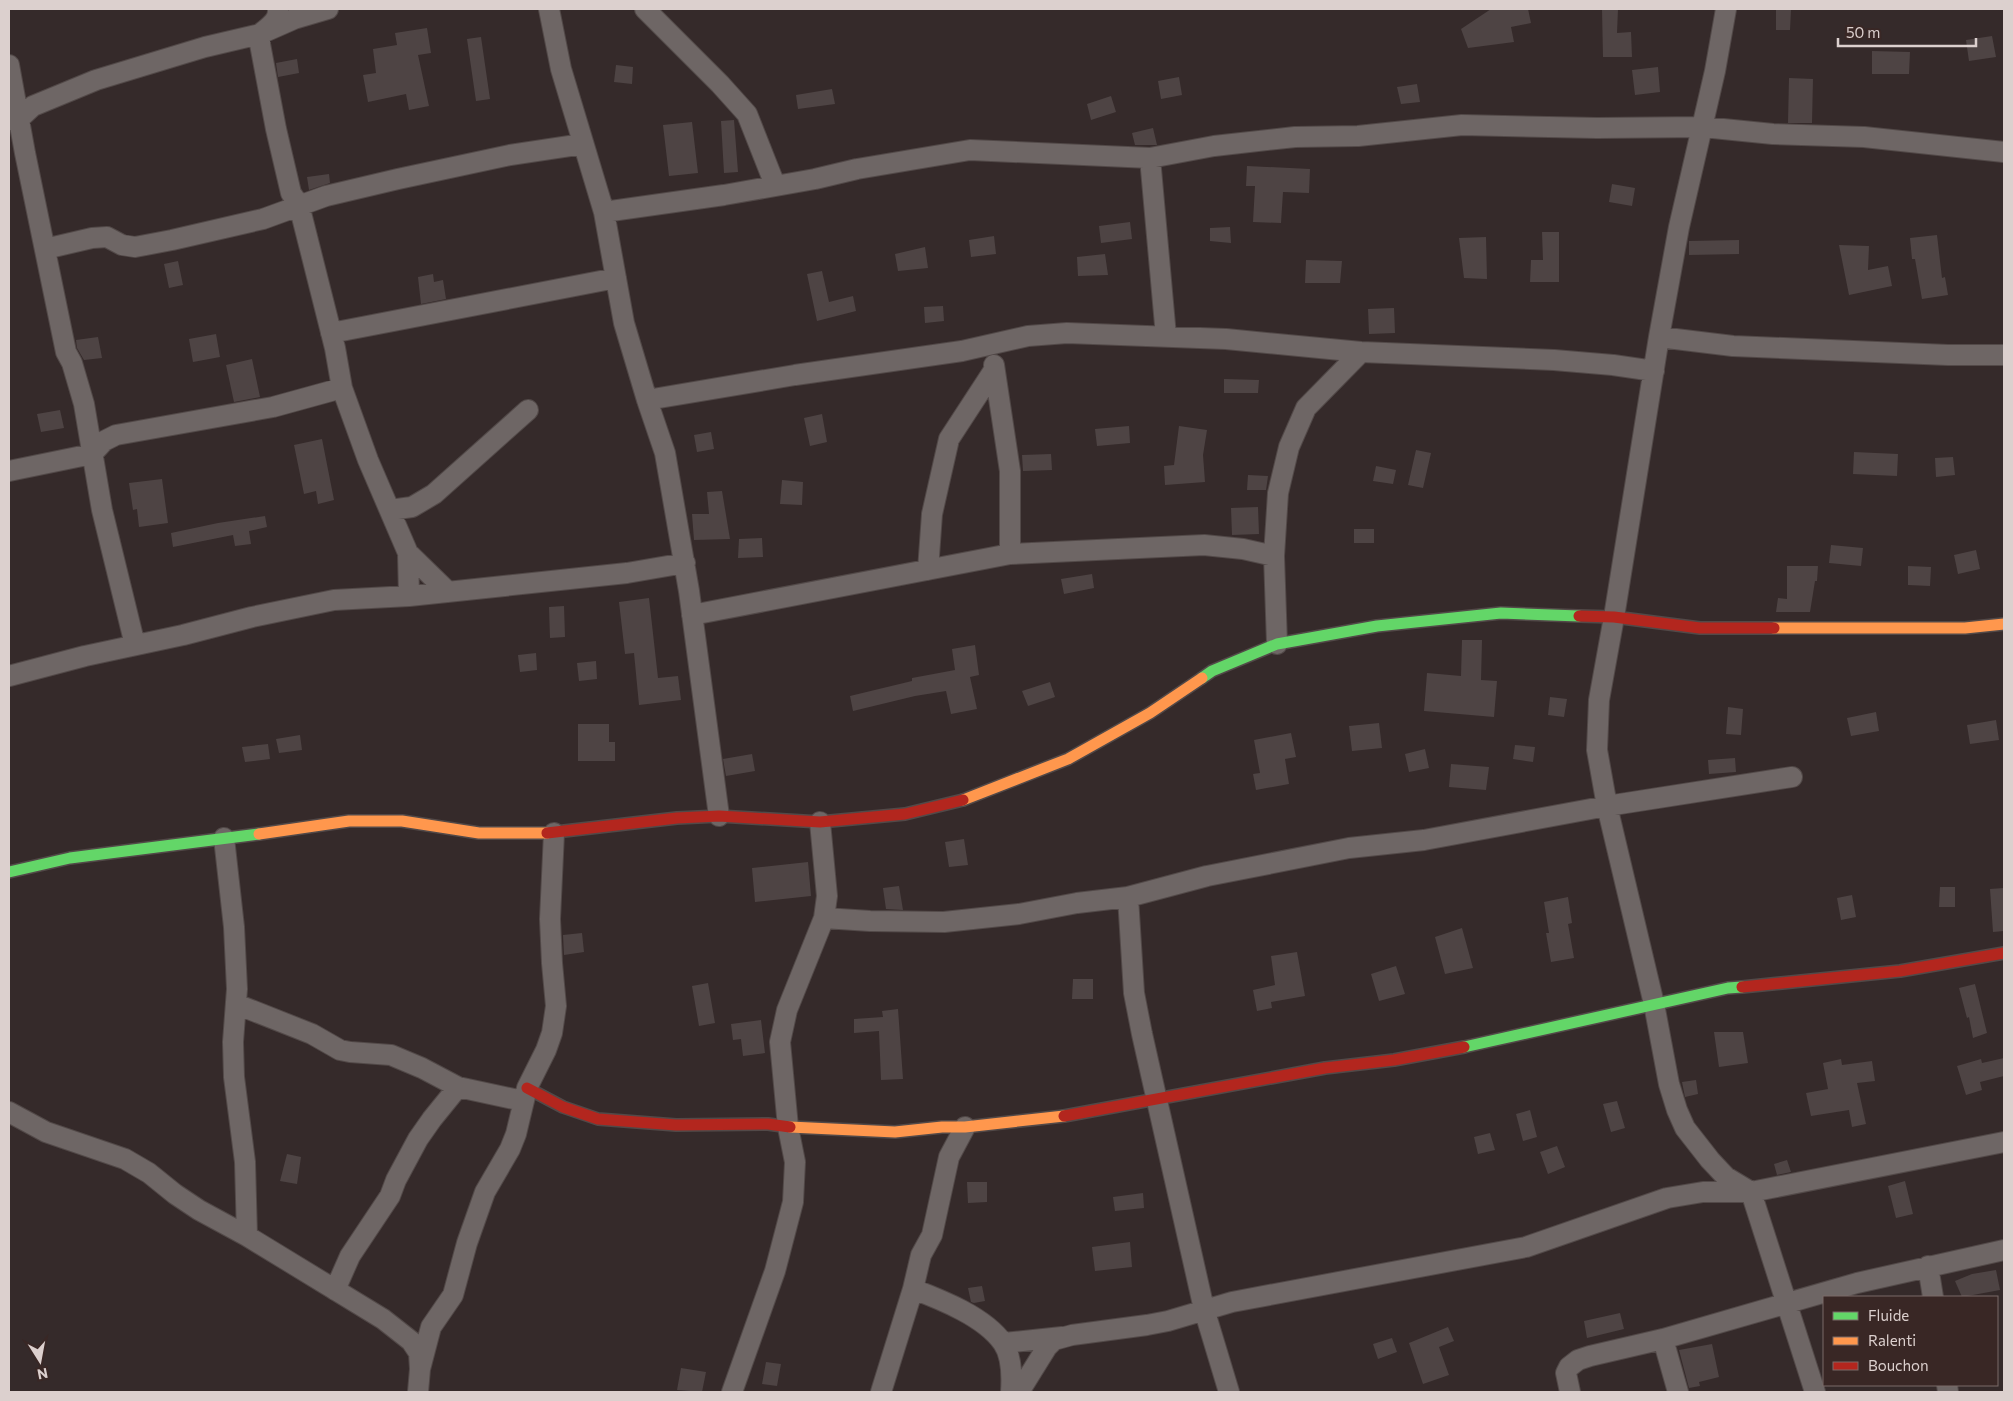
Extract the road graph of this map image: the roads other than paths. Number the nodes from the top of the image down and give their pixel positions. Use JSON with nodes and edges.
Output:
{"nodes":[{"id":1,"x":278,"y":9,"type":"edge"},
{"id":2,"x":328,"y":9,"type":"edge"},
{"id":3,"x":549,"y":9,"type":"edge"},
{"id":4,"x":645,"y":9,"type":"edge"},
{"id":5,"x":1726,"y":9,"type":"edge"},
{"id":6,"x":260,"y":34,"type":"junction"},
{"id":7,"x":9,"y":65,"type":"edge"},
{"id":8,"x":14,"y":120,"type":"edge"},
{"id":9,"x":1703,"y":128,"type":"junction"},
{"id":10,"x":583,"y":144,"type":"junction"},
{"id":11,"x":2004,"y":152,"type":"edge"},
{"id":12,"x":1150,"y":158,"type":"junction"},
{"id":13,"x":775,"y":186,"type":"junction"},
{"id":14,"x":299,"y":205,"type":"junction"},
{"id":15,"x":604,"y":212,"type":"junction"},
{"id":16,"x":45,"y":250,"type":"junction"},
{"id":17,"x":616,"y":278,"type":"junction"},
{"id":18,"x":331,"y":332,"type":"junction"},
{"id":19,"x":1166,"y":336,"type":"junction"},
{"id":20,"x":1659,"y":337,"type":"junction"},
{"id":21,"x":995,"y":342,"type":"junction"},
{"id":22,"x":1361,"y":352,"type":"junction"},
{"id":23,"x":2004,"y":355,"type":"edge"},
{"id":24,"x":994,"y":370,"type":"junction"},
{"id":25,"x":1654,"y":372,"type":"junction"},
{"id":26,"x":342,"y":388,"type":"junction"},
{"id":27,"x":647,"y":400,"type":"junction"},
{"id":28,"x":528,"y":410,"type":"dead end"},
{"id":29,"x":92,"y":454,"type":"junction"},
{"id":30,"x":9,"y":471,"type":"edge"},
{"id":31,"x":390,"y":510,"type":"junction"},
{"id":32,"x":408,"y":553,"type":"junction"},
{"id":33,"x":1010,"y":554,"type":"junction"},
{"id":34,"x":1274,"y":556,"type":"junction"},
{"id":35,"x":685,"y":563,"type":"junction"},
{"id":36,"x":928,"y":570,"type":"junction"},
{"id":37,"x":447,"y":592,"type":"junction"},
{"id":38,"x":410,"y":596,"type":"junction"},
{"id":39,"x":692,"y":615,"type":"junction"},
{"id":40,"x":1614,"y":617,"type":"junction"},
{"id":41,"x":2004,"y":624,"type":"edge"},
{"id":42,"x":1277,"y":644,"type":"junction"},
{"id":43,"x":135,"y":645,"type":"junction"},
{"id":44,"x":9,"y":676,"type":"edge"},
{"id":45,"x":1792,"y":777,"type":"dead end"},
{"id":46,"x":1607,"y":806,"type":"junction"},
{"id":47,"x":719,"y":816,"type":"junction"},
{"id":48,"x":820,"y":822,"type":"junction"},
{"id":49,"x":554,"y":833,"type":"junction"},
{"id":50,"x":224,"y":838,"type":"junction"},
{"id":51,"x":9,"y":872,"type":"edge"},
{"id":52,"x":1128,"y":897,"type":"junction"},
{"id":53,"x":824,"y":918,"type":"junction"},
{"id":54,"x":2004,"y":953,"type":"edge"},
{"id":55,"x":236,"y":1004,"type":"junction"},
{"id":56,"x":1654,"y":1004,"type":"junction"},
{"id":57,"x":458,"y":1087,"type":"junction"},
{"id":58,"x":525,"y":1095,"type":"junction"},
{"id":59,"x":1156,"y":1098,"type":"junction"},
{"id":60,"x":9,"y":1112,"type":"edge"},
{"id":61,"x":788,"y":1127,"type":"junction"},
{"id":62,"x":965,"y":1127,"type":"junction"},
{"id":63,"x":2004,"y":1142,"type":"edge"},
{"id":64,"x":1751,"y":1192,"type":"junction"},
{"id":65,"x":248,"y":1236,"type":"junction"},
{"id":66,"x":2004,"y":1250,"type":"edge"},
{"id":67,"x":1928,"y":1266,"type":"junction"},
{"id":68,"x":913,"y":1289,"type":"junction"},
{"id":69,"x":335,"y":1290,"type":"junction"},
{"id":70,"x":1933,"y":1296,"type":"edge"},
{"id":71,"x":1787,"y":1303,"type":"junction"},
{"id":72,"x":1204,"y":1309,"type":"junction"},
{"id":73,"x":1062,"y":1337,"type":"junction"},
{"id":74,"x":1663,"y":1339,"type":"junction"},
{"id":75,"x":1004,"y":1343,"type":"junction"},
{"id":76,"x":420,"y":1369,"type":"junction"},
{"id":77,"x":418,"y":1392,"type":"edge"},
{"id":78,"x":732,"y":1392,"type":"edge"},
{"id":79,"x":881,"y":1392,"type":"edge"},
{"id":80,"x":1011,"y":1392,"type":"edge"},
{"id":81,"x":1019,"y":1392,"type":"edge"},
{"id":82,"x":1229,"y":1392,"type":"edge"},
{"id":83,"x":1570,"y":1392,"type":"edge"},
{"id":84,"x":1678,"y":1392,"type":"edge"},
{"id":85,"x":1815,"y":1392,"type":"edge"}],
"edges":[{"from":1,"to":6,"type":"street"},
{"from":2,"to":6,"type":"street"},
{"from":3,"to":10,"type":"street"},
{"from":4,"to":13,"type":"street"},
{"from":5,"to":9,"type":"street"},
{"from":6,"to":8,"type":"street"},
{"from":6,"to":14,"type":"street"},
{"from":7,"to":8,"type":"street"},
{"from":8,"to":16,"type":"street"},
{"from":9,"to":11,"type":"street"},
{"from":9,"to":12,"type":"street"},
{"from":9,"to":20,"type":"street"},
{"from":10,"to":14,"type":"street"},
{"from":10,"to":15,"type":"street"},
{"from":12,"to":13,"type":"street"},
{"from":12,"to":19,"type":"street"},
{"from":13,"to":15,"type":"street"},
{"from":14,"to":16,"type":"street"},
{"from":14,"to":18,"type":"street"},
{"from":15,"to":17,"type":"street"},
{"from":16,"to":29,"type":"street"},
{"from":17,"to":18,"type":"street"},
{"from":17,"to":27,"type":"street"},
{"from":18,"to":26,"type":"street"},
{"from":19,"to":21,"type":"street"},
{"from":19,"to":22,"type":"street"},
{"from":20,"to":23,"type":"street"},
{"from":20,"to":25,"type":"street"},
{"from":21,"to":24,"type":"street"},
{"from":21,"to":27,"type":"street"},
{"from":22,"to":25,"type":"street"},
{"from":22,"to":34,"type":"street"},
{"from":24,"to":33,"type":"street"},
{"from":24,"to":36,"type":"street"},
{"from":25,"to":40,"type":"street"},
{"from":26,"to":29,"type":"street"},
{"from":26,"to":31,"type":"street"},
{"from":27,"to":35,"type":"street"},
{"from":28,"to":31,"type":"street"},
{"from":29,"to":30,"type":"street"},
{"from":29,"to":43,"type":"street"},
{"from":31,"to":32,"type":"street"},
{"from":32,"to":37,"type":"street"},
{"from":32,"to":38,"type":"street"},
{"from":33,"to":34,"type":"street"},
{"from":33,"to":36,"type":"street"},
{"from":34,"to":42,"type":"street"},
{"from":35,"to":37,"type":"street"},
{"from":35,"to":39,"type":"street"},
{"from":36,"to":39,"type":"street"},
{"from":37,"to":38,"type":"street"},
{"from":38,"to":43,"type":"street"},
{"from":39,"to":47,"type":"street"},
{"from":40,"to":41,"type":"street"},
{"from":40,"to":42,"type":"street"},
{"from":40,"to":46,"type":"street"},
{"from":42,"to":48,"type":"street"},
{"from":43,"to":44,"type":"street"},
{"from":45,"to":46,"type":"street"},
{"from":46,"to":52,"type":"street"},
{"from":46,"to":56,"type":"street"},
{"from":47,"to":48,"type":"street"},
{"from":47,"to":49,"type":"street"},
{"from":48,"to":53,"type":"street"},
{"from":49,"to":50,"type":"street"},
{"from":49,"to":58,"type":"street"},
{"from":50,"to":51,"type":"street"},
{"from":50,"to":55,"type":"street"},
{"from":52,"to":53,"type":"street"},
{"from":52,"to":59,"type":"street"},
{"from":53,"to":61,"type":"street"},
{"from":54,"to":56,"type":"street"},
{"from":55,"to":57,"type":"street"},
{"from":55,"to":65,"type":"street"},
{"from":56,"to":59,"type":"street"},
{"from":56,"to":64,"type":"street"},
{"from":57,"to":58,"type":"street"},
{"from":57,"to":69,"type":"street"},
{"from":58,"to":61,"type":"street"},
{"from":58,"to":76,"type":"street"},
{"from":59,"to":62,"type":"street"},
{"from":59,"to":72,"type":"street"},
{"from":60,"to":65,"type":"street"},
{"from":61,"to":62,"type":"street"},
{"from":61,"to":78,"type":"street"},
{"from":62,"to":68,"type":"street"},
{"from":63,"to":64,"type":"street"},
{"from":64,"to":71,"type":"street"},
{"from":64,"to":72,"type":"street"},
{"from":65,"to":69,"type":"street"},
{"from":66,"to":67,"type":"street"},
{"from":67,"to":70,"type":"street"},
{"from":67,"to":71,"type":"street"},
{"from":68,"to":75,"type":"street"},
{"from":68,"to":79,"type":"street"},
{"from":69,"to":76,"type":"street"},
{"from":71,"to":74,"type":"street"},
{"from":71,"to":85,"type":"street"},
{"from":72,"to":73,"type":"street"},
{"from":72,"to":82,"type":"street"},
{"from":73,"to":75,"type":"street"},
{"from":73,"to":81,"type":"street"},
{"from":74,"to":83,"type":"street"},
{"from":74,"to":84,"type":"street"},
{"from":75,"to":80,"type":"street"},
{"from":76,"to":77,"type":"street"}]}
